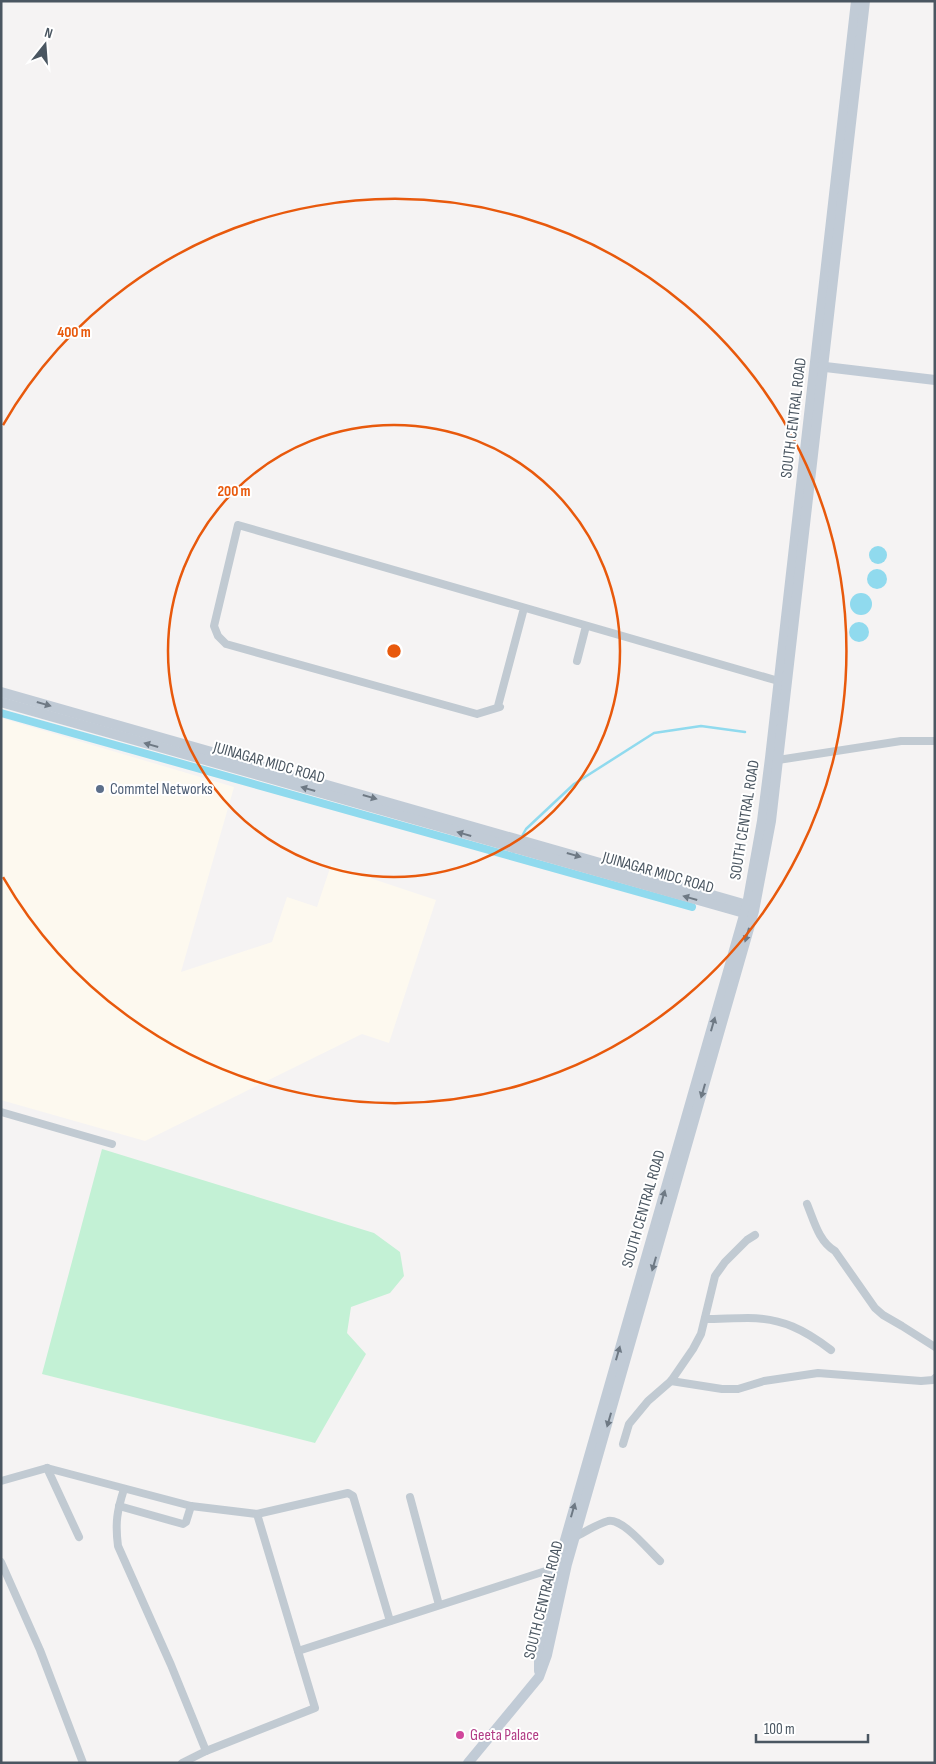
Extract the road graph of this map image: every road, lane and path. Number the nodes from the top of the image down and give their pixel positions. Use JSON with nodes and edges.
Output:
{"nodes":[{"id":1,"x":856,"y":1,"type":"edge"},
{"id":2,"x":865,"y":1,"type":"edge"},
{"id":3,"x":819,"y":367,"type":"junction"},
{"id":4,"x":935,"y":380,"type":"edge"},
{"id":5,"x":524,"y":608,"type":"junction"},
{"id":6,"x":586,"y":626,"type":"junction"},
{"id":7,"x":577,"y":662,"type":"dead end"},
{"id":8,"x":783,"y":682,"type":"junction"},
{"id":9,"x":1,"y":692,"type":"edge"},
{"id":10,"x":1,"y":702,"type":"edge"},
{"id":11,"x":86,"y":721,"type":"junction"},
{"id":12,"x":935,"y":741,"type":"edge"},
{"id":13,"x":774,"y":759,"type":"junction"},
{"id":14,"x":748,"y":910,"type":"junction"},
{"id":15,"x":1,"y":1112,"type":"edge"},
{"id":16,"x":112,"y":1144,"type":"dead end"},
{"id":17,"x":807,"y":1204,"type":"dead end"},
{"id":18,"x":755,"y":1235,"type":"dead end"},
{"id":19,"x":705,"y":1319,"type":"junction"},
{"id":20,"x":935,"y":1347,"type":"edge"},
{"id":21,"x":831,"y":1350,"type":"dead end"},
{"id":22,"x":935,"y":1378,"type":"edge"},
{"id":23,"x":671,"y":1381,"type":"junction"},
{"id":24,"x":612,"y":1391,"type":"junction"},
{"id":25,"x":623,"y":1444,"type":"dead end"},
{"id":26,"x":47,"y":1468,"type":"junction"},
{"id":27,"x":1,"y":1481,"type":"edge"},
{"id":28,"x":124,"y":1489,"type":"junction"},
{"id":29,"x":410,"y":1497,"type":"dead end"},
{"id":30,"x":119,"y":1506,"type":"junction"},
{"id":31,"x":191,"y":1506,"type":"junction"},
{"id":32,"x":257,"y":1514,"type":"junction"},
{"id":33,"x":79,"y":1537,"type":"dead end"},
{"id":34,"x":575,"y":1537,"type":"junction"},
{"id":35,"x":660,"y":1561,"type":"dead end"},
{"id":36,"x":1,"y":1562,"type":"edge"},
{"id":37,"x":567,"y":1564,"type":"junction"},
{"id":38,"x":556,"y":1568,"type":"junction"},
{"id":39,"x":439,"y":1605,"type":"junction"},
{"id":40,"x":390,"y":1621,"type":"junction"},
{"id":41,"x":298,"y":1651,"type":"junction"},
{"id":42,"x":539,"y":1677,"type":"junction"},
{"id":43,"x":206,"y":1751,"type":"junction"},
{"id":44,"x":83,"y":1763,"type":"edge"},
{"id":45,"x":182,"y":1763,"type":"edge"},
{"id":46,"x":468,"y":1763,"type":"edge"}],
"edges":[{"from":1,"to":3,"type":"street","name":"SOUTH CENTRAL ROAD"},
{"from":2,"to":3,"type":"street","name":"SOUTH CENTRAL ROAD"},
{"from":3,"to":4,"type":"street"},
{"from":3,"to":8,"type":"street","name":"SOUTH CENTRAL ROAD"},
{"from":5,"to":5,"type":"street"},
{"from":5,"to":6,"type":"street"},
{"from":6,"to":7,"type":"street"},
{"from":6,"to":8,"type":"street"},
{"from":8,"to":13,"type":"street","name":"SOUTH CENTRAL ROAD"},
{"from":9,"to":11,"type":"street","name":"JUINAGAR MIDC ROAD","one_way":true},
{"from":10,"to":11,"type":"street","name":"JUINAGAR MIDC ROAD"},
{"from":11,"to":14,"type":"street","name":"JUINAGAR MIDC ROAD"},
{"from":12,"to":13,"type":"street"},
{"from":13,"to":14,"type":"street","name":"SOUTH CENTRAL ROAD"},
{"from":14,"to":24,"type":"street","name":"SOUTH CENTRAL ROAD"},
{"from":15,"to":16,"type":"street"},
{"from":17,"to":20,"type":"street"},
{"from":18,"to":19,"type":"street"},
{"from":19,"to":21,"type":"street"},
{"from":19,"to":23,"type":"street"},
{"from":22,"to":23,"type":"street"},
{"from":23,"to":25,"type":"street"},
{"from":24,"to":34,"type":"street","name":"SOUTH CENTRAL ROAD","one_way":true},
{"from":38,"to":24,"type":"street","name":"SOUTH CENTRAL ROAD","one_way":true},
{"from":26,"to":27,"type":"street"},
{"from":26,"to":28,"type":"street"},
{"from":26,"to":33,"type":"street"},
{"from":28,"to":30,"type":"street"},
{"from":28,"to":31,"type":"street"},
{"from":29,"to":39,"type":"street"},
{"from":30,"to":31,"type":"street"},
{"from":30,"to":43,"type":"street"},
{"from":31,"to":32,"type":"street"},
{"from":32,"to":40,"type":"street"},
{"from":32,"to":41,"type":"street"},
{"from":34,"to":35,"type":"street"},
{"from":34,"to":37,"type":"street","name":"SOUTH CENTRAL ROAD"},
{"from":36,"to":44,"type":"street"},
{"from":37,"to":38,"type":"street"},
{"from":37,"to":42,"type":"street","name":"SOUTH CENTRAL ROAD"},
{"from":38,"to":39,"type":"street"},
{"from":38,"to":42,"type":"street","name":"SOUTH CENTRAL ROAD"},
{"from":39,"to":40,"type":"street"},
{"from":40,"to":41,"type":"street"},
{"from":41,"to":43,"type":"street"},
{"from":42,"to":46,"type":"street"},
{"from":43,"to":45,"type":"street"}]}
